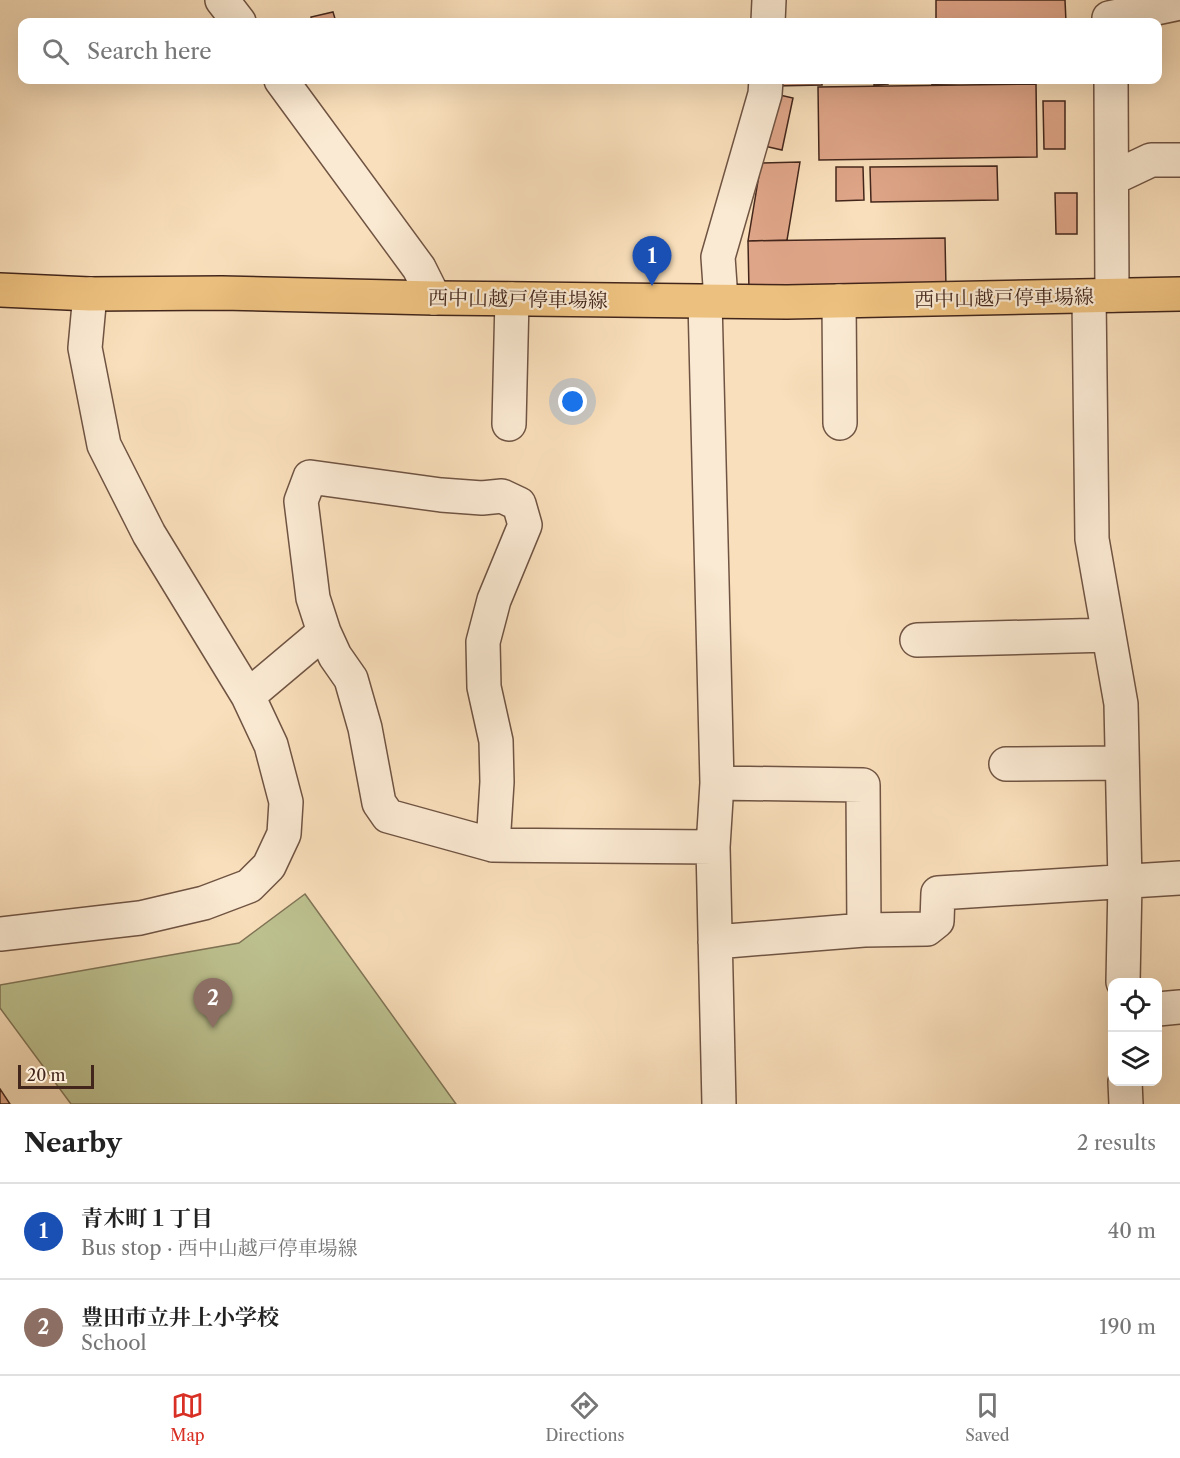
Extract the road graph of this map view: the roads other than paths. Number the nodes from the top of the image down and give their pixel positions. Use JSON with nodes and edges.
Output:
{"nodes":[{"id":1,"x":222,"y":0,"type":"edge"},
{"id":2,"x":769,"y":0,"type":"edge"},
{"id":3,"x":1180,"y":3,"type":"edge"},
{"id":4,"x":1109,"y":13,"type":"edge"},
{"id":5,"x":236,"y":18,"type":"edge"},
{"id":6,"x":768,"y":18,"type":"edge"},
{"id":7,"x":284,"y":84,"type":"edge"},
{"id":8,"x":766,"y":84,"type":"edge"},
{"id":9,"x":1110,"y":84,"type":"edge"},
{"id":10,"x":1180,"y":160,"type":"edge"},
{"id":11,"x":1113,"y":178,"type":"junction"},
{"id":12,"x":0,"y":290,"type":"edge"},
{"id":13,"x":90,"y":294,"type":"junction"},
{"id":14,"x":1180,"y":294,"type":"edge"},
{"id":15,"x":1101,"y":296,"type":"junction"},
{"id":16,"x":435,"y":298,"type":"junction"},
{"id":17,"x":512,"y":299,"type":"junction"},
{"id":18,"x":713,"y":300,"type":"junction"},
{"id":19,"x":839,"y":301,"type":"junction"},
{"id":20,"x":840,"y":423,"type":"dead end"},
{"id":21,"x":509,"y":424,"type":"dead end"},
{"id":22,"x":324,"y":632,"type":"junction"},
{"id":23,"x":1109,"y":635,"type":"junction"},
{"id":24,"x":917,"y":640,"type":"dead end"},
{"id":25,"x":248,"y":696,"type":"junction"},
{"id":26,"x":1122,"y":763,"type":"junction"},
{"id":27,"x":1006,"y":764,"type":"dead end"},
{"id":28,"x":717,"y":783,"type":"junction"},
{"id":29,"x":492,"y":845,"type":"junction"},
{"id":30,"x":713,"y":847,"type":"junction"},
{"id":31,"x":1180,"y":878,"type":"edge"},
{"id":32,"x":1125,"y":882,"type":"junction"},
{"id":33,"x":864,"y":930,"type":"junction"},
{"id":34,"x":0,"y":934,"type":"edge"},
{"id":35,"x":715,"y":942,"type":"junction"},
{"id":36,"x":1123,"y":978,"type":"edge"},
{"id":37,"x":1180,"y":1007,"type":"edge"},
{"id":38,"x":1162,"y":1009,"type":"edge"},
{"id":39,"x":1125,"y":1086,"type":"edge"},
{"id":40,"x":718,"y":1104,"type":"edge"},
{"id":41,"x":1126,"y":1104,"type":"edge"}],
"edges":[{"from":1,"to":5,"type":"street"},
{"from":2,"to":6,"type":"street"},
{"from":3,"to":4,"type":"street"},
{"from":7,"to":16,"type":"street"},
{"from":8,"to":18,"type":"street"},
{"from":9,"to":11,"type":"street"},
{"from":10,"to":11,"type":"street"},
{"from":11,"to":15,"type":"street"},
{"from":12,"to":13,"type":"main road","name":"西中山越戸停車場線"},
{"from":13,"to":16,"type":"main road","name":"西中山越戸停車場線"},
{"from":13,"to":25,"type":"street"},
{"from":14,"to":15,"type":"main road","name":"西中山越戸停車場線"},
{"from":15,"to":19,"type":"main road","name":"西中山越戸停車場線"},
{"from":15,"to":23,"type":"street"},
{"from":16,"to":17,"type":"main road","name":"西中山越戸停車場線"},
{"from":17,"to":18,"type":"main road","name":"西中山越戸停車場線"},
{"from":17,"to":21,"type":"street"},
{"from":18,"to":19,"type":"main road","name":"西中山越戸停車場線"},
{"from":18,"to":28,"type":"street"},
{"from":19,"to":20,"type":"street"},
{"from":22,"to":25,"type":"street"},
{"from":22,"to":29,"type":"street"},
{"from":22,"to":29,"type":"street"},
{"from":23,"to":24,"type":"street"},
{"from":23,"to":26,"type":"street"},
{"from":25,"to":34,"type":"street"},
{"from":26,"to":27,"type":"street"},
{"from":26,"to":32,"type":"street"},
{"from":28,"to":30,"type":"street"},
{"from":28,"to":33,"type":"street"},
{"from":29,"to":30,"type":"street"},
{"from":30,"to":35,"type":"street"},
{"from":31,"to":32,"type":"street"},
{"from":32,"to":33,"type":"street"},
{"from":32,"to":36,"type":"street"},
{"from":33,"to":35,"type":"street"},
{"from":35,"to":40,"type":"street"},
{"from":37,"to":38,"type":"street"},
{"from":39,"to":41,"type":"street"}]}
